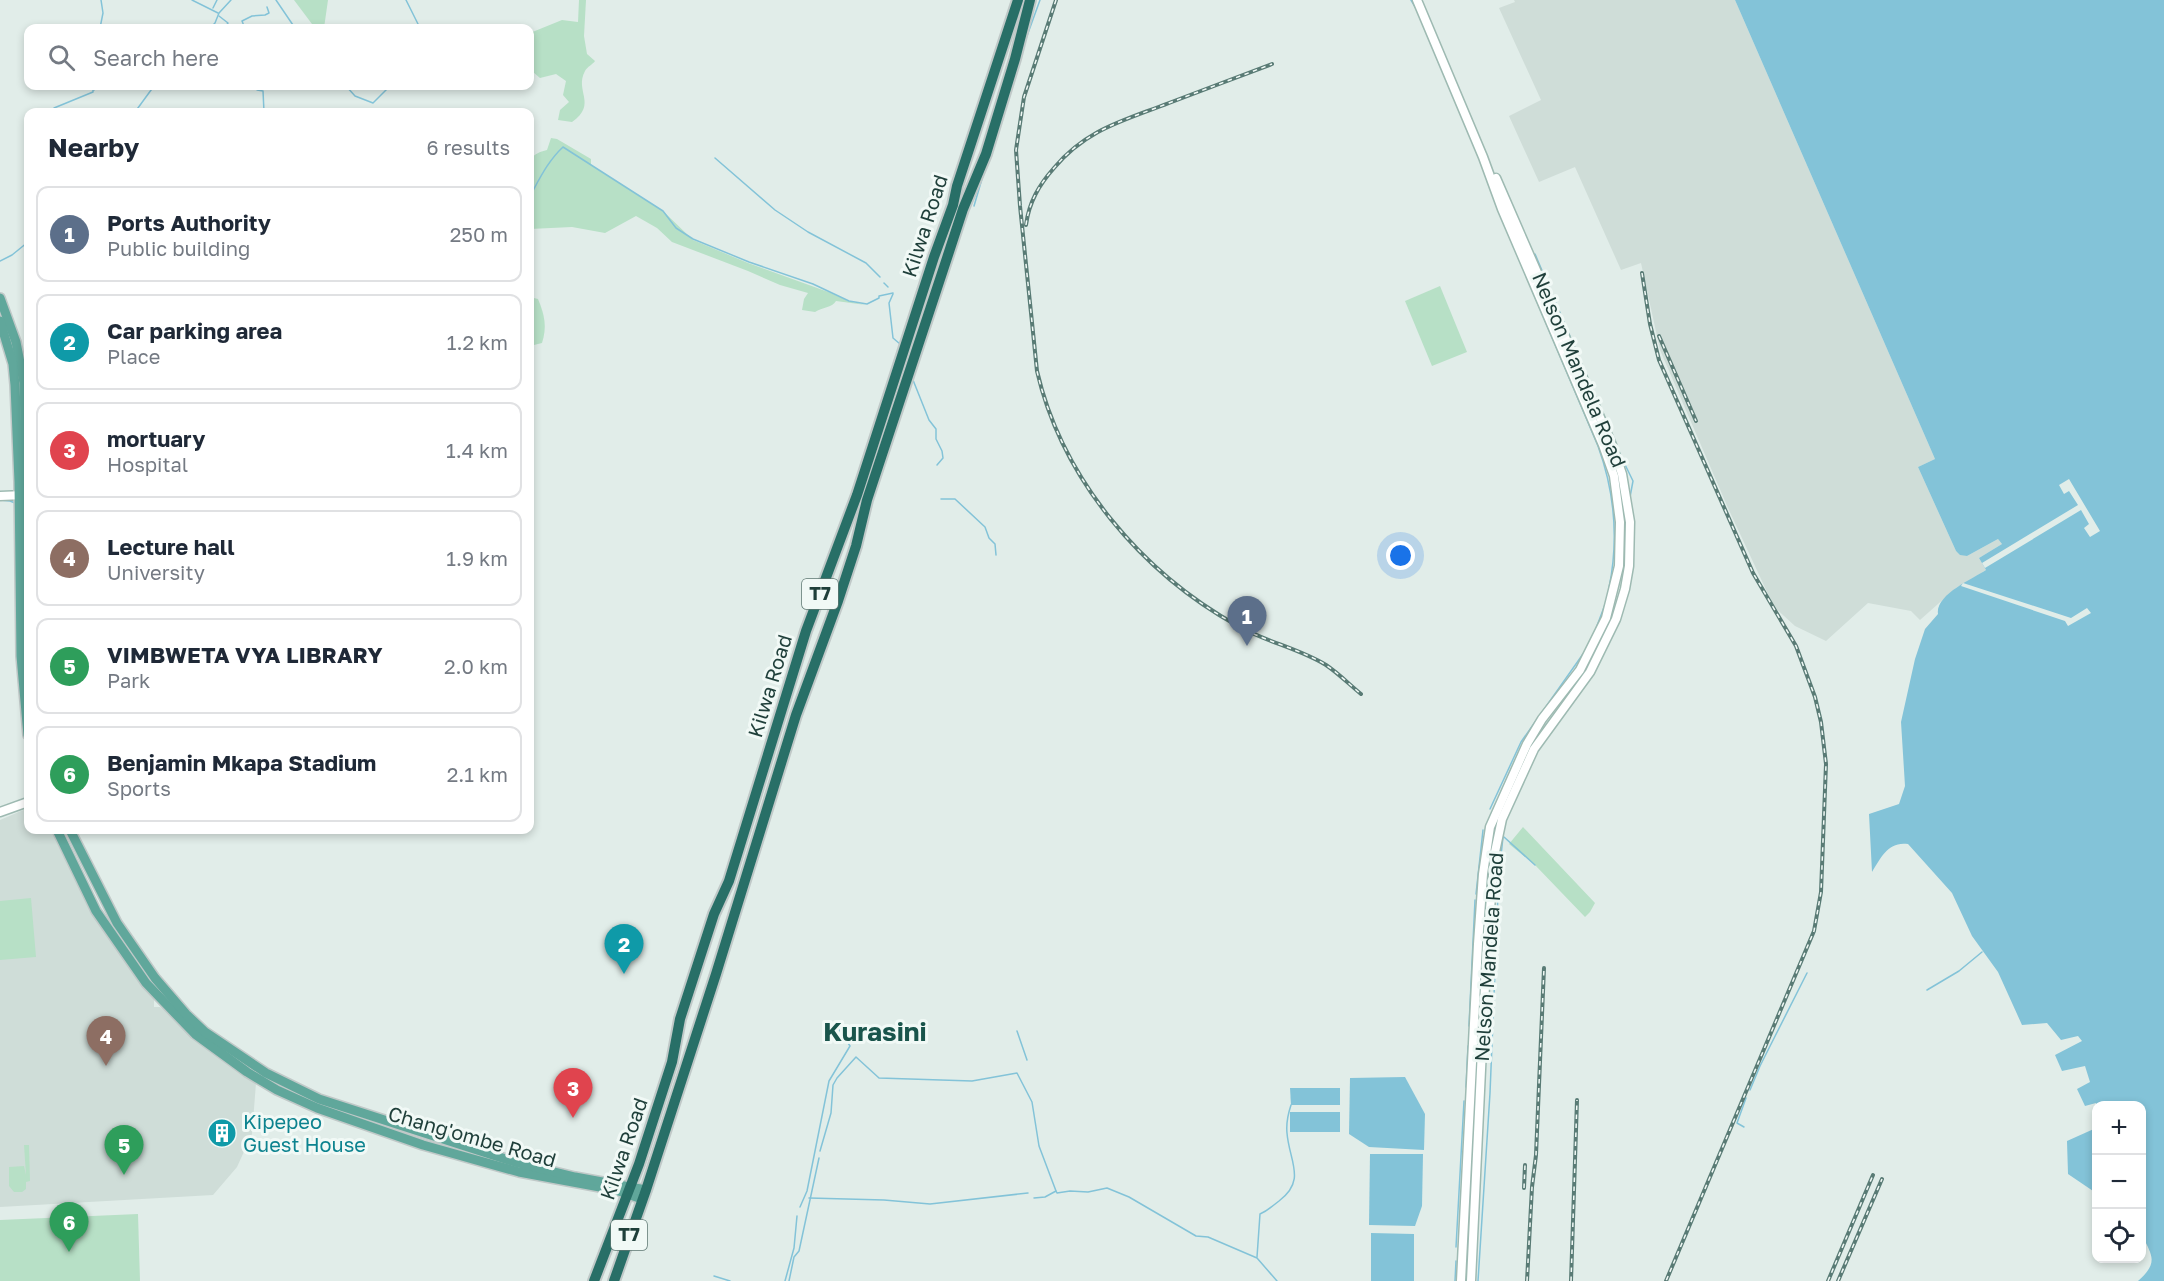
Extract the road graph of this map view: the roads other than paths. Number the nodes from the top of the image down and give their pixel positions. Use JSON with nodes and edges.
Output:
{"nodes":[{"id":1,"x":1018,"y":0,"type":"edge"},
{"id":2,"x":1030,"y":0,"type":"edge"},
{"id":3,"x":1417,"y":0,"type":"edge"},
{"id":4,"x":1483,"y":157,"type":"junction"},
{"id":5,"x":0,"y":298,"type":"edge"},
{"id":6,"x":0,"y":321,"type":"edge"},
{"id":7,"x":23,"y":495,"type":"edge"},
{"id":8,"x":0,"y":496,"type":"edge"},
{"id":9,"x":24,"y":690,"type":"edge"},
{"id":10,"x":24,"y":803,"type":"edge"},
{"id":11,"x":0,"y":812,"type":"edge"},
{"id":12,"x":59,"y":834,"type":"edge"},
{"id":13,"x":72,"y":834,"type":"edge"},
{"id":14,"x":635,"y":1175,"type":"junction"},
{"id":15,"x":615,"y":1187,"type":"junction"},
{"id":16,"x":644,"y":1194,"type":"junction"},
{"id":17,"x":628,"y":1195,"type":"junction"},
{"id":18,"x":594,"y":1281,"type":"edge"},
{"id":19,"x":614,"y":1281,"type":"edge"},
{"id":20,"x":1461,"y":1281,"type":"edge"},
{"id":21,"x":1471,"y":1281,"type":"edge"}],
"edges":[{"from":1,"to":14,"type":"highway","name":"Kilwa Road","number":"T7"},
{"from":2,"to":16,"type":"highway","name":"Kilwa Road","number":"T7"},
{"from":3,"to":4,"type":"main road","name":"Nelson Mandela Road"},
{"from":4,"to":20,"type":"main road","name":"Nelson Mandela Road"},
{"from":4,"to":21,"type":"main road","name":"Nelson Mandela Road"},
{"from":5,"to":7,"type":"main road"},
{"from":6,"to":7,"type":"main road"},
{"from":7,"to":8,"type":"main road"},
{"from":7,"to":9,"type":"main road"},
{"from":10,"to":11,"type":"main road"},
{"from":12,"to":15,"type":"main road","name":"Chang'ombe Road"},
{"from":13,"to":15,"type":"main road","name":"Chang'ombe Road"},
{"from":14,"to":15,"type":"main road"},
{"from":14,"to":17,"type":"highway","name":"Kilwa Road","number":"T7"},
{"from":15,"to":17,"type":"main road","name":"Chang'ombe Road"},
{"from":15,"to":17,"type":"main road"},
{"from":16,"to":17,"type":"main road","name":"Chang'ombe Road"},
{"from":16,"to":19,"type":"highway","name":"Kilwa Road","number":"T7"},
{"from":17,"to":18,"type":"highway","name":"Kilwa Road","number":"T7"}]}
